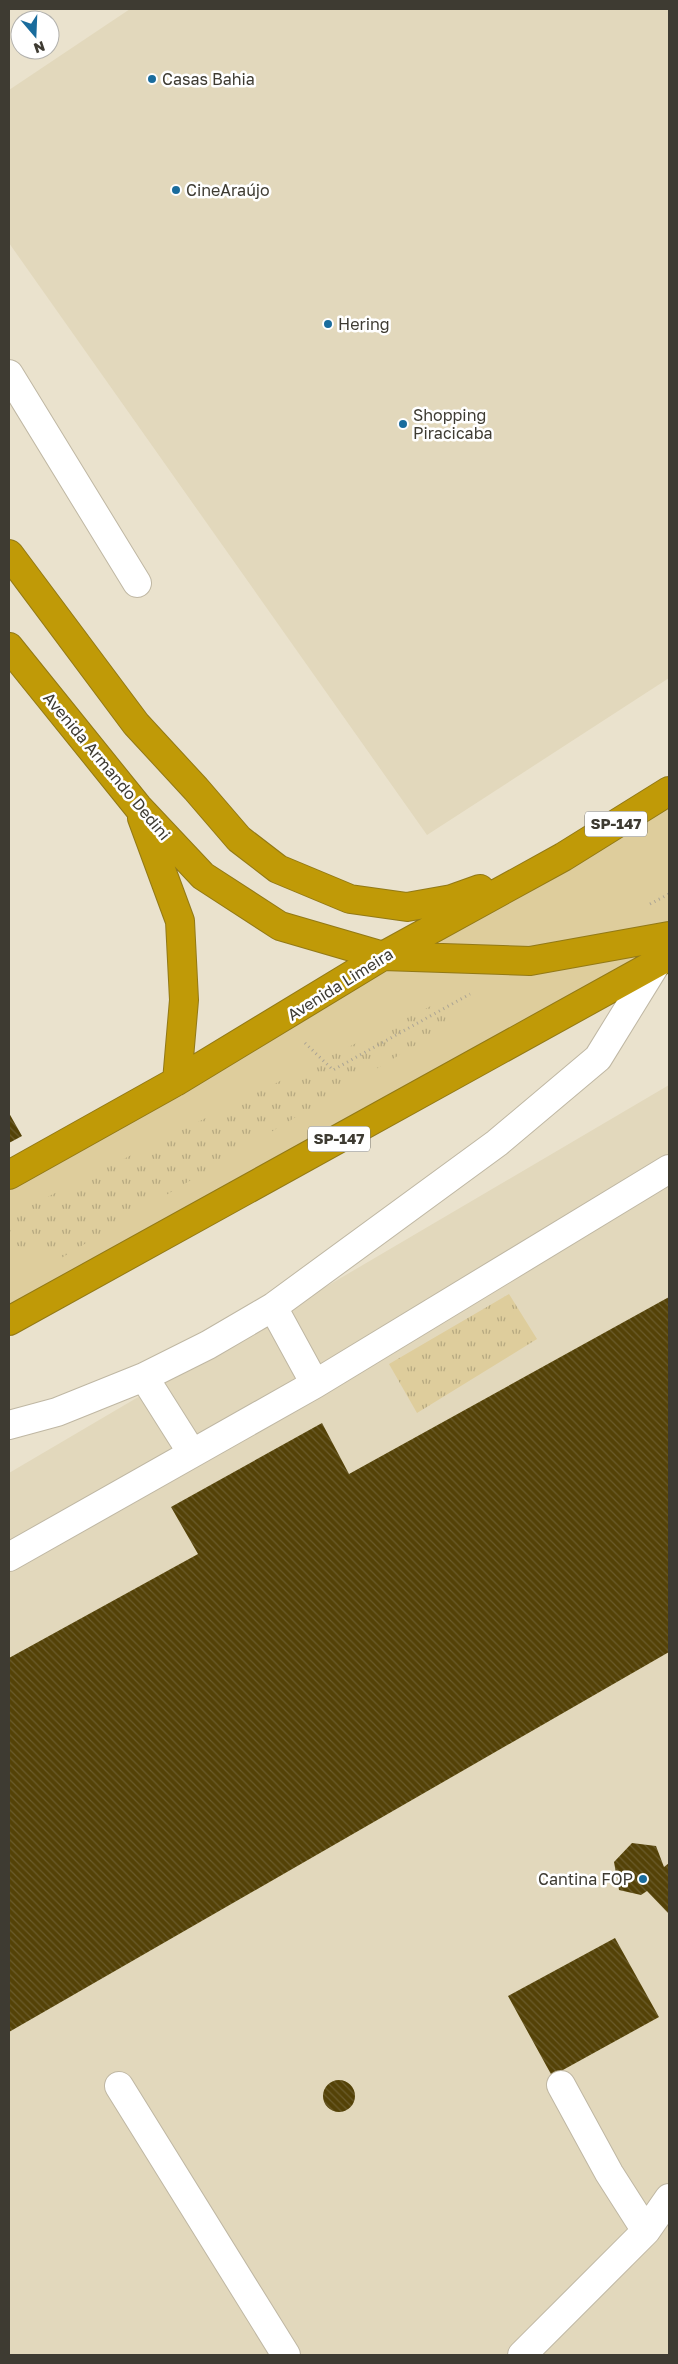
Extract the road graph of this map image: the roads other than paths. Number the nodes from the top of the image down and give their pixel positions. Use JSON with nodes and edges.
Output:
{"nodes":[{"id":1,"x":9,"y":374,"type":"edge"},
{"id":2,"x":9,"y":554,"type":"edge"},
{"id":3,"x":137,"y":583,"type":"dead end"},
{"id":4,"x":9,"y":647,"type":"edge"},
{"id":5,"x":669,"y":791,"type":"edge"},
{"id":6,"x":138,"y":807,"type":"junction"},
{"id":7,"x":563,"y":857,"type":"junction"},
{"id":8,"x":669,"y":936,"type":"edge"},
{"id":9,"x":383,"y":956,"type":"junction"},
{"id":10,"x":663,"y":960,"type":"edge"},
{"id":11,"x":177,"y":1081,"type":"junction"},
{"id":12,"x":669,"y":1169,"type":"edge"},
{"id":13,"x":9,"y":1175,"type":"edge"},
{"id":14,"x":274,"y":1307,"type":"junction"},
{"id":15,"x":9,"y":1321,"type":"edge"},
{"id":16,"x":144,"y":1377,"type":"junction"},
{"id":17,"x":315,"y":1384,"type":"junction"},
{"id":18,"x":9,"y":1425,"type":"edge"},
{"id":19,"x":192,"y":1453,"type":"junction"},
{"id":20,"x":9,"y":1558,"type":"edge"},
{"id":21,"x":561,"y":2085,"type":"dead end"},
{"id":22,"x":119,"y":2086,"type":"dead end"},
{"id":23,"x":669,"y":2198,"type":"edge"},
{"id":24,"x":646,"y":2231,"type":"junction"},
{"id":25,"x":286,"y":2355,"type":"edge"},
{"id":26,"x":522,"y":2355,"type":"edge"}],
"edges":[{"from":1,"to":3,"type":"street"},
{"from":2,"to":7,"type":"highway"},
{"from":4,"to":6,"type":"highway","name":"Avenida Armando Dedini"},
{"from":5,"to":7,"type":"highway","name":"Avenida Limeira","number":"SP-147"},
{"from":6,"to":9,"type":"highway","name":"Avenida Armando Dedini"},
{"from":6,"to":11,"type":"highway"},
{"from":7,"to":9,"type":"highway","name":"Avenida Limeira","number":"SP-147"},
{"from":8,"to":9,"type":"highway","name":"Avenida Armando Dedini"},
{"from":9,"to":11,"type":"highway","name":"Avenida Limeira","number":"SP-147"},
{"from":10,"to":14,"type":"street"},
{"from":10,"to":15,"type":"highway","number":"SP-147"},
{"from":11,"to":13,"type":"highway","name":"Avenida Limeira","number":"SP-147"},
{"from":12,"to":17,"type":"street"},
{"from":14,"to":16,"type":"street"},
{"from":14,"to":17,"type":"street"},
{"from":16,"to":18,"type":"street"},
{"from":16,"to":19,"type":"street"},
{"from":17,"to":19,"type":"street"},
{"from":19,"to":20,"type":"street"},
{"from":21,"to":24,"type":"street"},
{"from":22,"to":25,"type":"street"},
{"from":23,"to":24,"type":"street"},
{"from":24,"to":26,"type":"street"}]}
